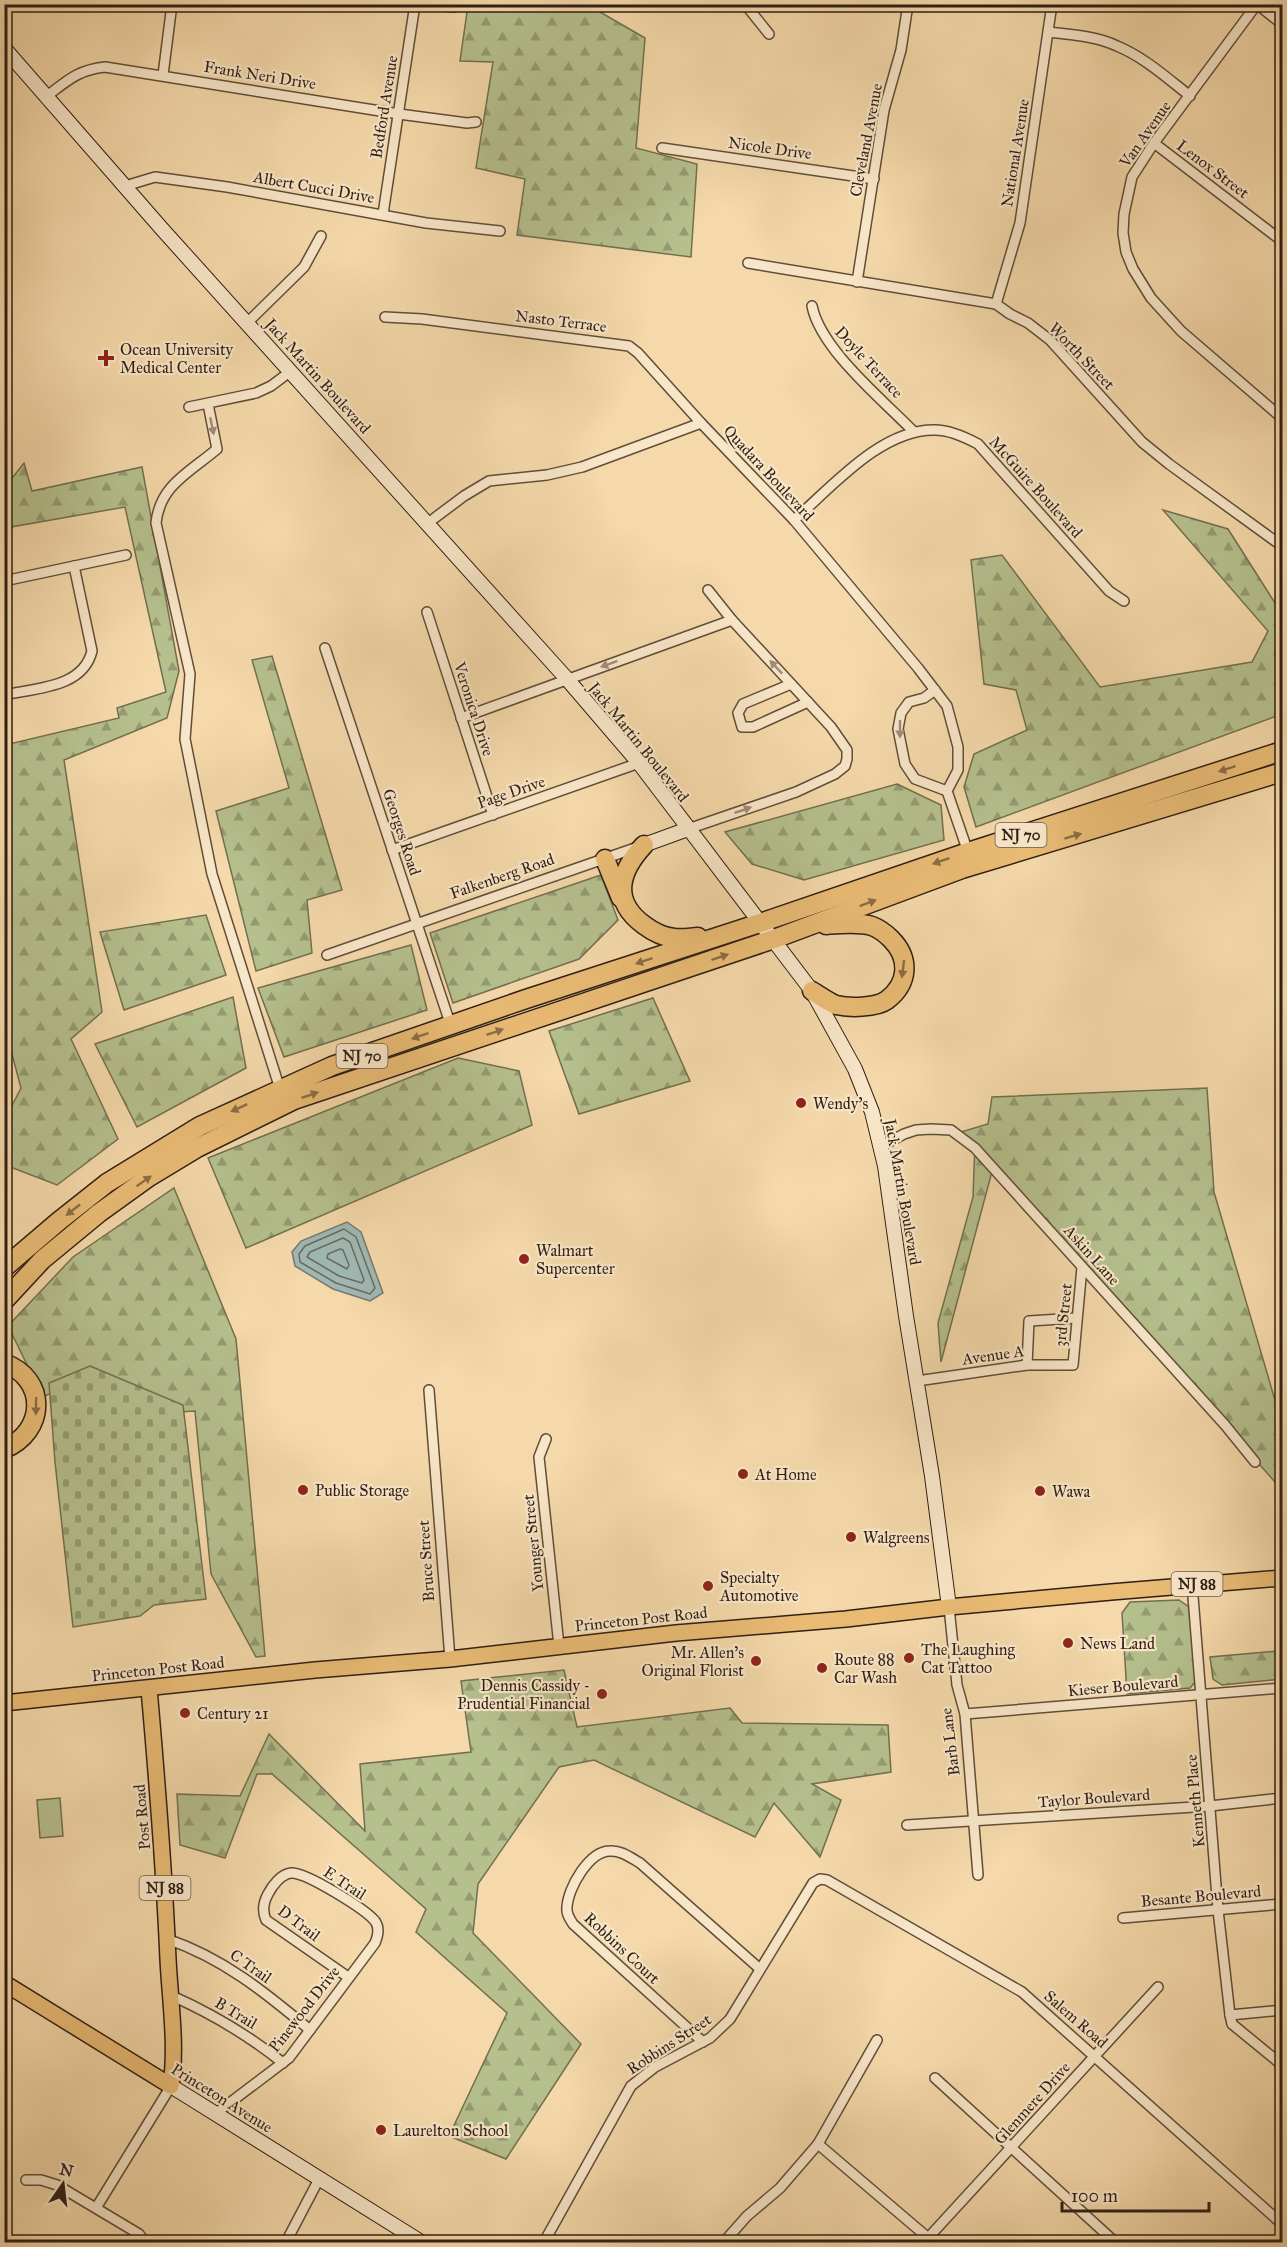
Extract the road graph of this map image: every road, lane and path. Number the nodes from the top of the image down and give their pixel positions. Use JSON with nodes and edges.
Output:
{"nodes":[{"id":1,"x":172,"y":4,"type":"edge"},
{"id":2,"x":415,"y":4,"type":"edge"},
{"id":3,"x":427,"y":4,"type":"edge"},
{"id":4,"x":746,"y":4,"type":"edge"},
{"id":5,"x":908,"y":4,"type":"edge"},
{"id":6,"x":1052,"y":4,"type":"edge"},
{"id":7,"x":1257,"y":4,"type":"edge"},
{"id":8,"x":454,"y":7,"type":"dead end"},
{"id":9,"x":1282,"y":24,"type":"edge"},
{"id":10,"x":1049,"y":32,"type":"junction"},
{"id":11,"x":769,"y":34,"type":"dead end"},
{"id":12,"x":4,"y":48,"type":"edge"},
{"id":13,"x":163,"y":75,"type":"junction"},
{"id":14,"x":46,"y":96,"type":"junction"},
{"id":15,"x":1190,"y":96,"type":"junction"},
{"id":16,"x":399,"y":114,"type":"junction"},
{"id":17,"x":476,"y":122,"type":"dead end"},
{"id":18,"x":1154,"y":143,"type":"junction"},
{"id":19,"x":662,"y":148,"type":"dead end"},
{"id":20,"x":874,"y":179,"type":"junction"},
{"id":21,"x":125,"y":186,"type":"junction"},
{"id":22,"x":383,"y":214,"type":"junction"},
{"id":23,"x":500,"y":231,"type":"dead end"},
{"id":24,"x":321,"y":236,"type":"dead end"},
{"id":25,"x":1282,"y":242,"type":"edge"},
{"id":26,"x":747,"y":263,"type":"dead end"},
{"id":27,"x":857,"y":282,"type":"junction"},
{"id":28,"x":996,"y":304,"type":"junction"},
{"id":29,"x":812,"y":306,"type":"dead end"},
{"id":30,"x":385,"y":317,"type":"dead end"},
{"id":31,"x":248,"y":322,"type":"junction"},
{"id":32,"x":291,"y":371,"type":"junction"},
{"id":33,"x":208,"y":404,"type":"junction"},
{"id":34,"x":189,"y":407,"type":"dead end"},
{"id":35,"x":1282,"y":418,"type":"edge"},
{"id":36,"x":701,"y":423,"type":"junction"},
{"id":37,"x":914,"y":432,"type":"junction"},
{"id":38,"x":794,"y":520,"type":"junction"},
{"id":39,"x":428,"y":523,"type":"junction"},
{"id":40,"x":1282,"y":546,"type":"edge"},
{"id":41,"x":126,"y":555,"type":"dead end"},
{"id":42,"x":74,"y":566,"type":"junction"},
{"id":43,"x":4,"y":581,"type":"edge"},
{"id":44,"x":708,"y":590,"type":"dead end"},
{"id":45,"x":1124,"y":601,"type":"dead end"},
{"id":46,"x":427,"y":612,"type":"dead end"},
{"id":47,"x":732,"y":620,"type":"junction"},
{"id":48,"x":325,"y":648,"type":"dead end"},
{"id":49,"x":567,"y":679,"type":"junction"},
{"id":50,"x":791,"y":684,"type":"junction"},
{"id":51,"x":935,"y":690,"type":"junction"},
{"id":52,"x":4,"y":695,"type":"edge"},
{"id":53,"x":808,"y":702,"type":"junction"},
{"id":54,"x":461,"y":718,"type":"junction"},
{"id":55,"x":1282,"y":752,"type":"edge"},
{"id":56,"x":639,"y":763,"type":"junction"},
{"id":57,"x":1282,"y":772,"type":"edge"},
{"id":58,"x":947,"y":791,"type":"junction"},
{"id":59,"x":493,"y":814,"type":"junction"},
{"id":60,"x":688,"y":829,"type":"junction"},
{"id":61,"x":644,"y":845,"type":"junction"},
{"id":62,"x":392,"y":850,"type":"junction"},
{"id":63,"x":968,"y":852,"type":"junction"},
{"id":64,"x":605,"y":859,"type":"junction"},
{"id":65,"x":623,"y":902,"type":"junction"},
{"id":66,"x":417,"y":923,"type":"junction"},
{"id":67,"x":760,"y":923,"type":"junction"},
{"id":68,"x":809,"y":926,"type":"junction"},
{"id":69,"x":718,"y":937,"type":"junction"},
{"id":70,"x":774,"y":939,"type":"junction"},
{"id":71,"x":327,"y":955,"type":"dead end"},
{"id":72,"x":812,"y":991,"type":"junction"},
{"id":73,"x":451,"y":1026,"type":"junction"},
{"id":74,"x":280,"y":1089,"type":"junction"},
{"id":75,"x":880,"y":1147,"type":"junction"},
{"id":76,"x":1082,"y":1267,"type":"junction"},
{"id":77,"x":4,"y":1268,"type":"edge"},
{"id":78,"x":4,"y":1301,"type":"edge"},
{"id":79,"x":1077,"y":1318,"type":"junction"},
{"id":80,"x":4,"y":1363,"type":"edge"},
{"id":81,"x":1027,"y":1365,"type":"junction"},
{"id":82,"x":1072,"y":1365,"type":"joint"},
{"id":83,"x":917,"y":1380,"type":"junction"},
{"id":84,"x":429,"y":1390,"type":"dead end"},
{"id":85,"x":546,"y":1439,"type":"dead end"},
{"id":86,"x":4,"y":1449,"type":"edge"},
{"id":87,"x":1255,"y":1462,"type":"dead end"},
{"id":88,"x":1282,"y":1578,"type":"edge"},
{"id":89,"x":1192,"y":1584,"type":"junction"},
{"id":90,"x":949,"y":1607,"type":"junction"},
{"id":91,"x":559,"y":1646,"type":"junction"},
{"id":92,"x":450,"y":1659,"type":"junction"},
{"id":93,"x":1282,"y":1688,"type":"edge"},
{"id":94,"x":149,"y":1689,"type":"junction"},
{"id":95,"x":1201,"y":1695,"type":"junction"},
{"id":96,"x":4,"y":1702,"type":"edge"},
{"id":97,"x":965,"y":1714,"type":"junction"},
{"id":98,"x":1282,"y":1798,"type":"edge"},
{"id":99,"x":1210,"y":1806,"type":"junction"},
{"id":100,"x":973,"y":1821,"type":"junction"},
{"id":101,"x":907,"y":1825,"type":"dead end"},
{"id":102,"x":978,"y":1875,"type":"dead end"},
{"id":103,"x":820,"y":1879,"type":"joint"},
{"id":104,"x":1282,"y":1904,"type":"edge"},
{"id":105,"x":1218,"y":1910,"type":"junction"},
{"id":106,"x":262,"y":1912,"type":"joint"},
{"id":107,"x":1123,"y":1918,"type":"dead end"},
{"id":108,"x":378,"y":1935,"type":"joint"},
{"id":109,"x":167,"y":1939,"type":"junction"},
{"id":110,"x":760,"y":1969,"type":"junction"},
{"id":111,"x":348,"y":1977,"type":"junction"},
{"id":112,"x":4,"y":1983,"type":"edge"},
{"id":113,"x":1158,"y":1987,"type":"dead end"},
{"id":114,"x":170,"y":1995,"type":"junction"},
{"id":115,"x":1282,"y":2010,"type":"edge"},
{"id":116,"x":1230,"y":2015,"type":"junction"},
{"id":117,"x":310,"y":2031,"type":"junction"},
{"id":118,"x":877,"y":2040,"type":"dead end"},
{"id":119,"x":703,"y":2042,"type":"junction"},
{"id":120,"x":1096,"y":2056,"type":"junction"},
{"id":121,"x":283,"y":2063,"type":"junction"},
{"id":122,"x":1282,"y":2065,"type":"edge"},
{"id":123,"x":935,"y":2078,"type":"dead end"},
{"id":124,"x":171,"y":2086,"type":"junction"},
{"id":125,"x":215,"y":2114,"type":"junction"},
{"id":126,"x":818,"y":2144,"type":"junction"},
{"id":127,"x":1012,"y":2148,"type":"junction"},
{"id":128,"x":319,"y":2179,"type":"junction"},
{"id":129,"x":26,"y":2180,"type":"dead end"},
{"id":130,"x":96,"y":2208,"type":"junction"},
{"id":131,"x":1282,"y":2224,"type":"edge"},
{"id":132,"x":402,"y":2237,"type":"edge"},
{"id":133,"x":930,"y":2240,"type":"edge"},
{"id":134,"x":145,"y":2242,"type":"edge"},
{"id":135,"x":286,"y":2242,"type":"edge"},
{"id":136,"x":421,"y":2242,"type":"edge"},
{"id":137,"x":544,"y":2242,"type":"edge"},
{"id":138,"x":723,"y":2242,"type":"edge"},
{"id":139,"x":1115,"y":2242,"type":"edge"}],
"edges":[{"from":1,"to":13,"type":"street"},
{"from":2,"to":16,"type":"street","name":"Bedford Avenue"},
{"from":3,"to":8,"type":"street"},
{"from":4,"to":11,"type":"street"},
{"from":5,"to":20,"type":"street","name":"Cleveland Avenue"},
{"from":6,"to":10,"type":"street","name":"National Avenue"},
{"from":7,"to":9,"type":"street"},
{"from":7,"to":15,"type":"street","name":"Van Avenue"},
{"from":10,"to":15,"type":"street"},
{"from":10,"to":28,"type":"street","name":"National Avenue"},
{"from":12,"to":14,"type":"street","name":"Jack Martin Boulevard"},
{"from":13,"to":14,"type":"street","name":"Frank Neri Drive"},
{"from":13,"to":16,"type":"street","name":"Frank Neri Drive"},
{"from":14,"to":21,"type":"street","name":"Jack Martin Boulevard"},
{"from":15,"to":18,"type":"street","name":"Van Avenue"},
{"from":16,"to":17,"type":"street","name":"Frank Neri Drive"},
{"from":16,"to":22,"type":"street","name":"Bedford Avenue"},
{"from":18,"to":25,"type":"street","name":"Lenox Street"},
{"from":18,"to":35,"type":"street","name":"Van Avenue"},
{"from":19,"to":20,"type":"street","name":"Nicole Drive"},
{"from":20,"to":27,"type":"street","name":"Cleveland Avenue"},
{"from":21,"to":22,"type":"street","name":"Albert Cucci Drive"},
{"from":21,"to":31,"type":"street","name":"Jack Martin Boulevard"},
{"from":22,"to":23,"type":"street","name":"Albert Cucci Drive"},
{"from":24,"to":31,"type":"street"},
{"from":26,"to":27,"type":"street","name":"Worth Street"},
{"from":27,"to":28,"type":"street","name":"Worth Street"},
{"from":28,"to":40,"type":"street","name":"Worth Street"},
{"from":29,"to":37,"type":"street","name":"Doyle Terrace"},
{"from":30,"to":36,"type":"street","name":"Nasto Terrace"},
{"from":31,"to":32,"type":"street","name":"Jack Martin Boulevard"},
{"from":32,"to":33,"type":"street"},
{"from":32,"to":39,"type":"street","name":"Jack Martin Boulevard"},
{"from":33,"to":34,"type":"street"},
{"from":33,"to":74,"type":"street","one_way":true},
{"from":36,"to":38,"type":"street","name":"Quadara Boulevard"},
{"from":36,"to":39,"type":"street","name":"Quadara Boulevard"},
{"from":37,"to":38,"type":"street","name":"McGuire Boulevard"},
{"from":37,"to":45,"type":"street","name":"McGuire Boulevard"},
{"from":38,"to":51,"type":"street","name":"Quadara Boulevard"},
{"from":39,"to":49,"type":"street","name":"Jack Martin Boulevard"},
{"from":41,"to":42,"type":"street"},
{"from":42,"to":43,"type":"street"},
{"from":42,"to":52,"type":"street"},
{"from":44,"to":47,"type":"street"},
{"from":46,"to":54,"type":"street","name":"Veronica Drive"},
{"from":47,"to":49,"type":"street","one_way":true},
{"from":50,"to":47,"type":"street","one_way":true},
{"from":48,"to":62,"type":"street","name":"Georges Road"},
{"from":49,"to":54,"type":"street"},
{"from":49,"to":56,"type":"street","name":"Jack Martin Boulevard"},
{"from":50,"to":53,"type":"street"},
{"from":50,"to":53,"type":"street"},
{"from":51,"to":58,"type":"street","name":"Quadara Boulevard"},
{"from":51,"to":58,"type":"street","one_way":true},
{"from":60,"to":53,"type":"street","one_way":true},
{"from":54,"to":59,"type":"street","name":"Veronica Drive"},
{"from":55,"to":63,"type":"highway","number":"NJ 70","one_way":true},
{"from":56,"to":59,"type":"street","name":"Page Drive"},
{"from":56,"to":60,"type":"street","name":"Jack Martin Boulevard"},
{"from":68,"to":57,"type":"highway","number":"NJ 70","one_way":true},
{"from":58,"to":63,"type":"street"},
{"from":59,"to":62,"type":"street","name":"Page Drive"},
{"from":60,"to":61,"type":"street","name":"Falkenberg Road"},
{"from":60,"to":67,"type":"street","name":"Jack Martin Boulevard"},
{"from":61,"to":64,"type":"street","name":"Falkenberg Road"},
{"from":61,"to":65,"type":"highway"},
{"from":62,"to":66,"type":"street","name":"Georges Road"},
{"from":63,"to":67,"type":"highway","number":"NJ 70","one_way":true},
{"from":64,"to":65,"type":"highway"},
{"from":64,"to":66,"type":"street","name":"Falkenberg Road"},
{"from":65,"to":69,"type":"highway"},
{"from":66,"to":71,"type":"street","name":"Falkenberg Road"},
{"from":66,"to":73,"type":"street","name":"Georges Road"},
{"from":67,"to":69,"type":"highway","number":"NJ 70"},
{"from":67,"to":70,"type":"street","name":"Jack Martin Boulevard"},
{"from":68,"to":70,"type":"highway","number":"NJ 70"},
{"from":68,"to":72,"type":"highway","one_way":true},
{"from":69,"to":73,"type":"highway","number":"NJ 70","one_way":true},
{"from":70,"to":72,"type":"street","name":"Jack Martin Boulevard"},
{"from":78,"to":70,"type":"highway","number":"NJ 70","one_way":true},
{"from":72,"to":75,"type":"street","name":"Jack Martin Boulevard"},
{"from":73,"to":74,"type":"highway","number":"NJ 70","one_way":true},
{"from":74,"to":77,"type":"highway","number":"NJ 70","one_way":true},
{"from":75,"to":76,"type":"street","name":"Askin Lane"},
{"from":75,"to":83,"type":"street","name":"Jack Martin Boulevard"},
{"from":76,"to":79,"type":"street","name":"3rd Street"},
{"from":76,"to":87,"type":"street","name":"Askin Lane"},
{"from":79,"to":81,"type":"street"},
{"from":79,"to":82,"type":"street","name":"3rd Street"},
{"from":80,"to":86,"type":"highway","one_way":true},
{"from":81,"to":82,"type":"street","name":"Avenue A"},
{"from":81,"to":83,"type":"street","name":"Avenue A"},
{"from":83,"to":90,"type":"street","name":"Jack Martin Boulevard"},
{"from":84,"to":92,"type":"street","name":"Bruce Street"},
{"from":85,"to":91,"type":"street","name":"Younger Street"},
{"from":88,"to":89,"type":"main road","name":"Princeton Post Road","number":"NJ 88"},
{"from":89,"to":90,"type":"main road","name":"Princeton Post Road","number":"NJ 88"},
{"from":89,"to":95,"type":"street","name":"Kenneth Place"},
{"from":90,"to":91,"type":"main road","name":"Princeton Post Road","number":"NJ 88"},
{"from":90,"to":97,"type":"street","name":"Barb Lane"},
{"from":91,"to":92,"type":"main road","name":"Princeton Post Road","number":"NJ 88"},
{"from":92,"to":94,"type":"main road","name":"Princeton Post Road","number":"NJ 88"},
{"from":93,"to":95,"type":"street","name":"Kieser Boulevard"},
{"from":94,"to":96,"type":"main road","name":"Princeton Post Road","number":"NJ 88"},
{"from":94,"to":109,"type":"main road","name":"Post Road","number":"NJ 88"},
{"from":95,"to":97,"type":"street","name":"Kieser Boulevard"},
{"from":95,"to":99,"type":"street","name":"Kenneth Place"},
{"from":97,"to":100,"type":"street","name":"Barb Lane"},
{"from":98,"to":99,"type":"street","name":"Taylor Boulevard"},
{"from":99,"to":100,"type":"street","name":"Taylor Boulevard"},
{"from":99,"to":105,"type":"street","name":"Kenneth Place"},
{"from":100,"to":101,"type":"street","name":"Taylor Boulevard"},
{"from":100,"to":102,"type":"street","name":"Barb Lane"},
{"from":103,"to":110,"type":"street","name":"Robbins Street"},
{"from":103,"to":120,"type":"street","name":"Salem Road"},
{"from":104,"to":105,"type":"street","name":"Besante Boulevard"},
{"from":105,"to":107,"type":"street","name":"Besante Boulevard"},
{"from":105,"to":116,"type":"street","name":"Kenneth Place"},
{"from":106,"to":108,"type":"street","name":"E Trail"},
{"from":106,"to":111,"type":"street","name":"D Trail"},
{"from":108,"to":111,"type":"street","name":"Pinewood Drive"},
{"from":109,"to":114,"type":"main road","name":"Post Road","number":"NJ 88"},
{"from":109,"to":117,"type":"street","name":"C Trail"},
{"from":110,"to":119,"type":"street","name":"Robbins Street"},
{"from":110,"to":119,"type":"street","name":"Robbins Court"},
{"from":111,"to":117,"type":"street","name":"Pinewood Drive"},
{"from":112,"to":124,"type":"main road","name":"Princeton Avenue"},
{"from":113,"to":120,"type":"street","name":"Glenmere Drive"},
{"from":114,"to":121,"type":"street","name":"B Trail"},
{"from":114,"to":124,"type":"main road","name":"Post Road","number":"NJ 88"},
{"from":115,"to":116,"type":"street"},
{"from":116,"to":122,"type":"street"},
{"from":117,"to":121,"type":"street","name":"Pinewood Drive"},
{"from":118,"to":126,"type":"street"},
{"from":119,"to":137,"type":"street","name":"Robbins Street"},
{"from":120,"to":127,"type":"street","name":"Glenmere Drive"},
{"from":120,"to":131,"type":"street","name":"Salem Road"},
{"from":121,"to":125,"type":"street","name":"Pinewood Drive"},
{"from":123,"to":127,"type":"street"},
{"from":124,"to":125,"type":"street","name":"Princeton Avenue"},
{"from":124,"to":130,"type":"street"},
{"from":125,"to":128,"type":"street","name":"Princeton Avenue"},
{"from":126,"to":133,"type":"street"},
{"from":126,"to":138,"type":"street"},
{"from":127,"to":133,"type":"street","name":"Glenmere Drive"},
{"from":127,"to":139,"type":"street"},
{"from":128,"to":132,"type":"street","name":"Princeton Avenue"},
{"from":128,"to":135,"type":"street"},
{"from":129,"to":130,"type":"street"},
{"from":130,"to":134,"type":"street"},
{"from":132,"to":136,"type":"street","name":"Princeton Avenue"}]}
